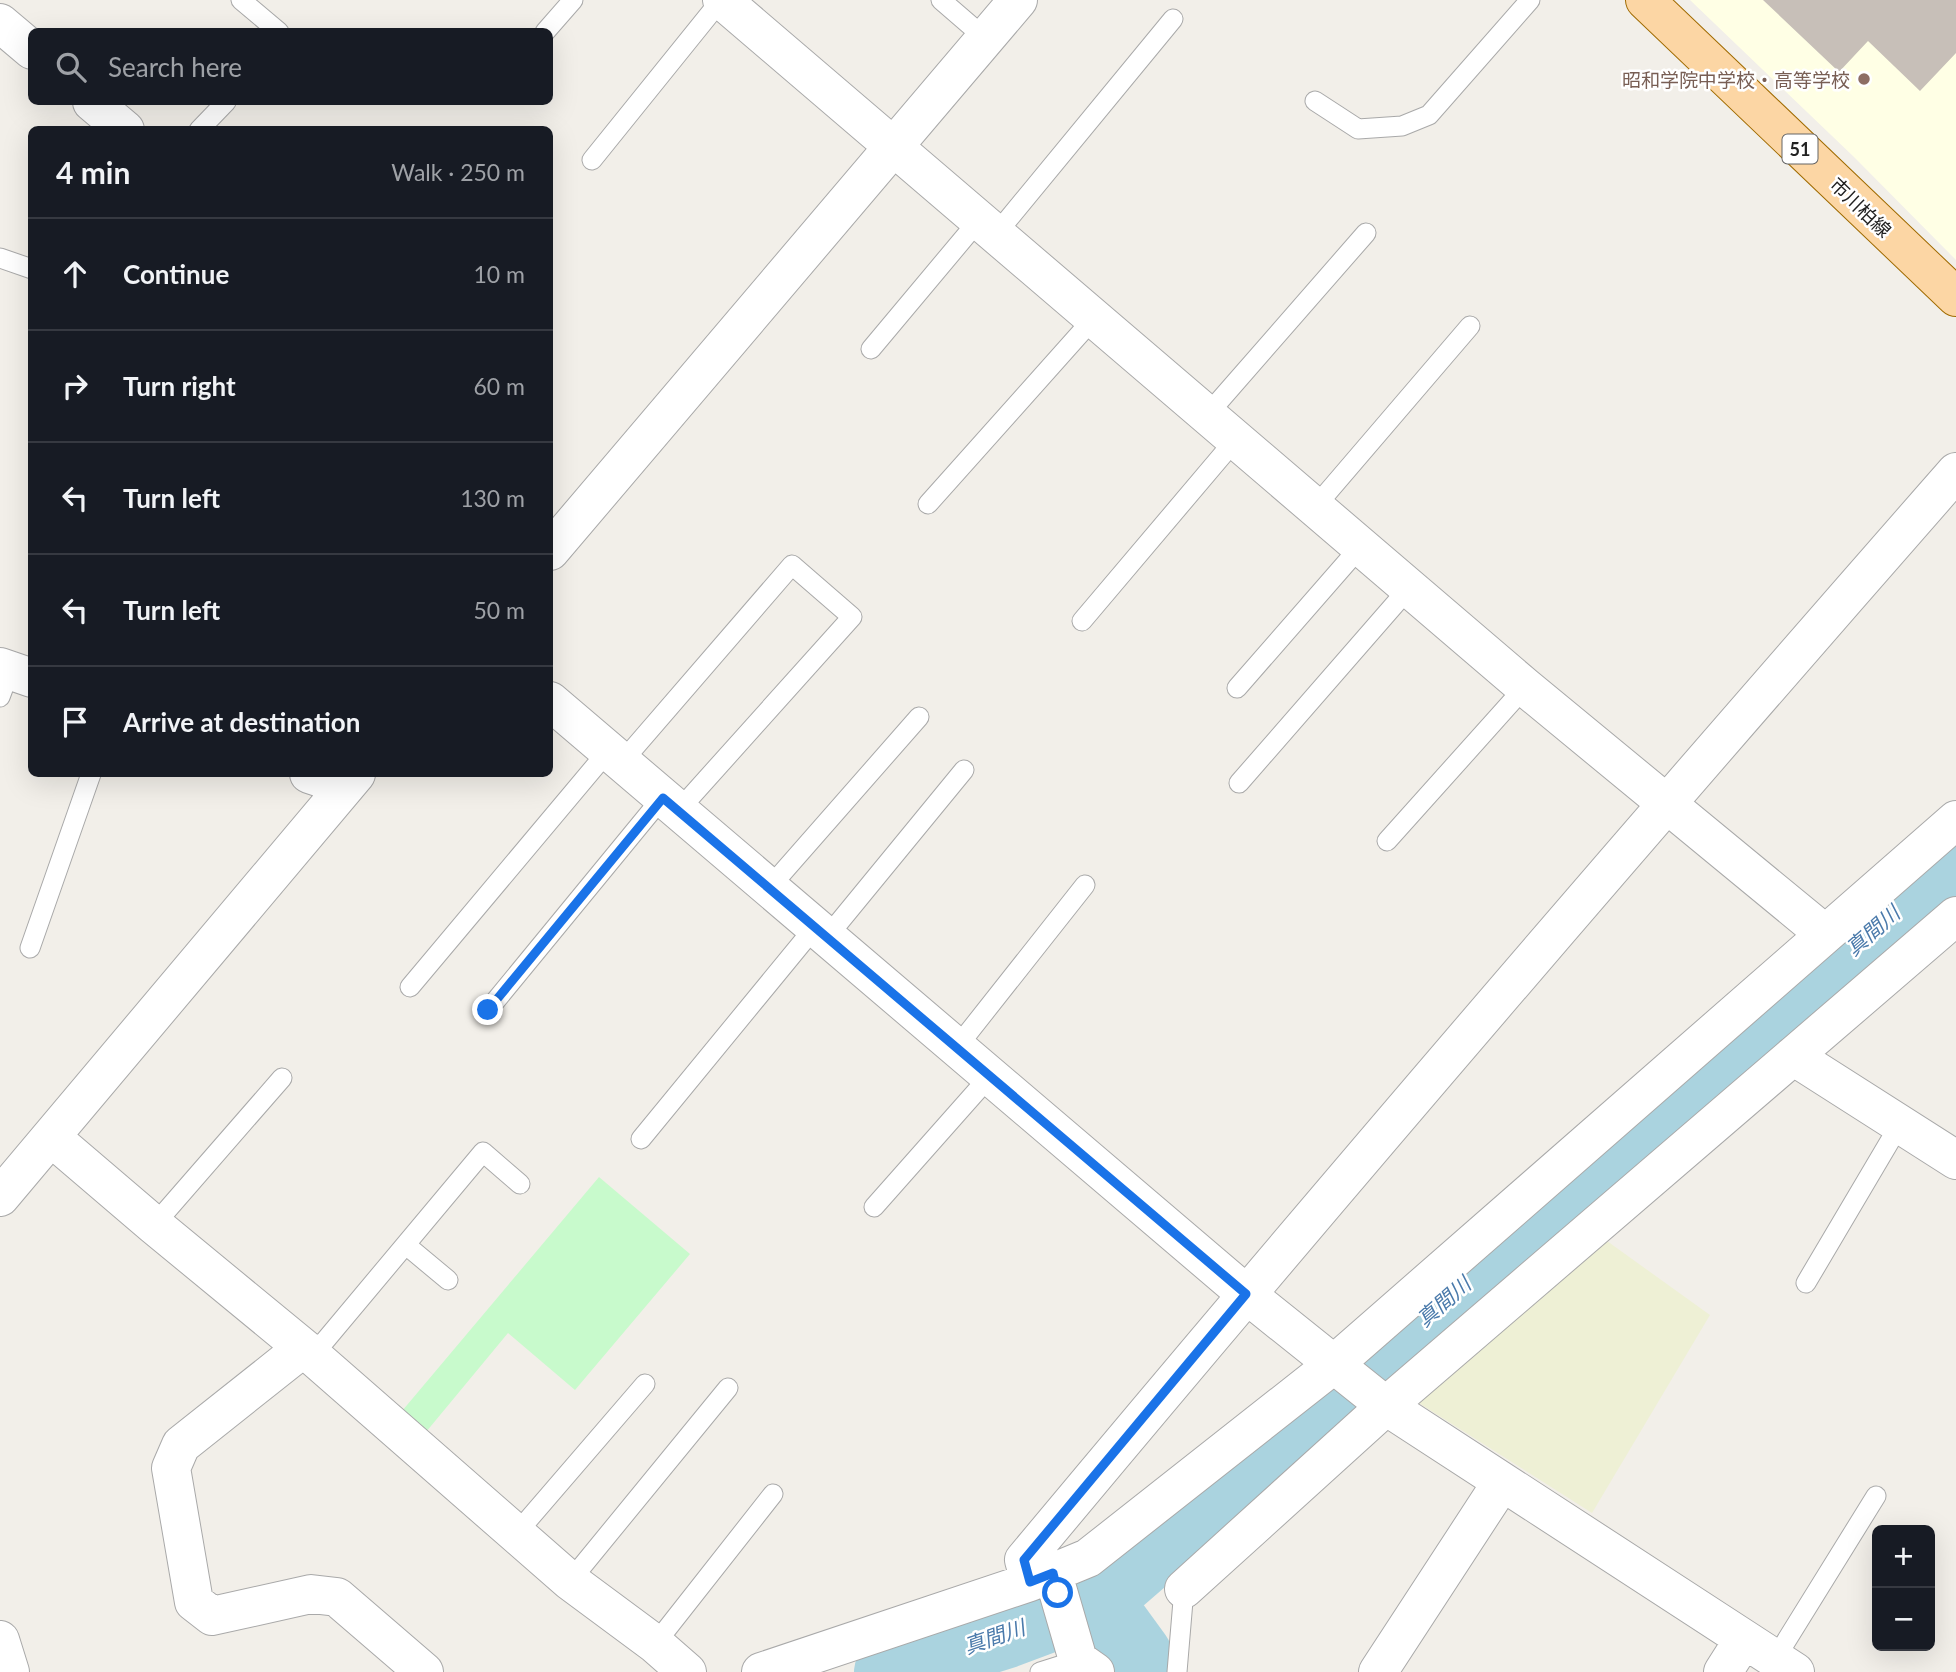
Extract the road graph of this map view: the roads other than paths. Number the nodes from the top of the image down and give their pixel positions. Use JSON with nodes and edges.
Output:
{"nodes":[{"id":1,"x":241,"y":0,"type":"edge"},
{"id":2,"x":572,"y":0,"type":"edge"},
{"id":3,"x":722,"y":0,"type":"edge"},
{"id":4,"x":940,"y":0,"type":"edge"},
{"id":5,"x":1018,"y":0,"type":"edge"},
{"id":6,"x":1530,"y":0,"type":"edge"},
{"id":7,"x":1645,"y":0,"type":"edge"},
{"id":8,"x":1173,"y":19,"type":"dead end"},
{"id":9,"x":0,"y":23,"type":"edge"},
{"id":10,"x":274,"y":28,"type":"edge"},
{"id":11,"x":548,"y":28,"type":"edge"},
{"id":12,"x":985,"y":38,"type":"junction"},
{"id":13,"x":28,"y":47,"type":"edge"},
{"id":14,"x":1315,"y":101,"type":"dead end"},
{"id":15,"x":96,"y":105,"type":"edge"},
{"id":16,"x":223,"y":105,"type":"edge"},
{"id":17,"x":120,"y":126,"type":"edge"},
{"id":18,"x":203,"y":126,"type":"edge"},
{"id":19,"x":894,"y":146,"type":"junction"},
{"id":20,"x":592,"y":160,"type":"dead end"},
{"id":21,"x":987,"y":227,"type":"junction"},
{"id":22,"x":1366,"y":233,"type":"dead end"},
{"id":23,"x":0,"y":258,"type":"edge"},
{"id":24,"x":28,"y":268,"type":"edge"},
{"id":25,"x":1956,"y":297,"type":"edge"},
{"id":26,"x":1094,"y":318,"type":"junction"},
{"id":27,"x":1470,"y":326,"type":"dead end"},
{"id":28,"x":871,"y":349,"type":"dead end"},
{"id":29,"x":1208,"y":415,"type":"junction"},
{"id":30,"x":1236,"y":439,"type":"junction"},
{"id":31,"x":1956,"y":472,"type":"edge"},
{"id":32,"x":928,"y":504,"type":"dead end"},
{"id":33,"x":1315,"y":507,"type":"junction"},
{"id":34,"x":561,"y":511,"type":"edge"},
{"id":35,"x":553,"y":540,"type":"edge"},
{"id":36,"x":1361,"y":546,"type":"junction"},
{"id":37,"x":1409,"y":588,"type":"junction"},
{"id":38,"x":1082,"y":621,"type":"dead end"},
{"id":39,"x":1525,"y":687,"type":"junction"},
{"id":40,"x":1237,"y":688,"type":"dead end"},
{"id":41,"x":553,"y":704,"type":"edge"},
{"id":42,"x":919,"y":717,"type":"dead end"},
{"id":43,"x":615,"y":757,"type":"junction"},
{"id":44,"x":964,"y":770,"type":"dead end"},
{"id":45,"x":90,"y":777,"type":"edge"},
{"id":46,"x":330,"y":777,"type":"edge"},
{"id":47,"x":350,"y":780,"type":"edge"},
{"id":48,"x":1239,"y":783,"type":"dead end"},
{"id":49,"x":1666,"y":802,"type":"junction"},
{"id":50,"x":670,"y":804,"type":"junction"},
{"id":51,"x":1956,"y":820,"type":"edge"},
{"id":52,"x":1387,"y":841,"type":"dead end"},
{"id":53,"x":1085,"y":885,"type":"dead end"},
{"id":54,"x":769,"y":888,"type":"junction"},
{"id":55,"x":1956,"y":916,"type":"edge"},
{"id":56,"x":821,"y":932,"type":"junction"},
{"id":57,"x":1823,"y":935,"type":"junction"},
{"id":58,"x":30,"y":948,"type":"dead end"},
{"id":59,"x":410,"y":987,"type":"dead end"},
{"id":60,"x":488,"y":1010,"type":"dead end"},
{"id":61,"x":957,"y":1047,"type":"junction"},
{"id":62,"x":1793,"y":1056,"type":"junction"},
{"id":63,"x":990,"y":1076,"type":"junction"},
{"id":64,"x":282,"y":1078,"type":"dead end"},
{"id":65,"x":1900,"y":1124,"type":"junction"},
{"id":66,"x":51,"y":1137,"type":"junction"},
{"id":67,"x":641,"y":1139,"type":"dead end"},
{"id":68,"x":1956,"y":1160,"type":"edge"},
{"id":69,"x":520,"y":1184,"type":"dead end"},
{"id":70,"x":0,"y":1197,"type":"edge"},
{"id":71,"x":874,"y":1207,"type":"dead end"},
{"id":72,"x":154,"y":1225,"type":"junction"},
{"id":73,"x":406,"y":1245,"type":"junction"},
{"id":74,"x":448,"y":1280,"type":"dead end"},
{"id":75,"x":1806,"y":1283,"type":"dead end"},
{"id":76,"x":1246,"y":1294,"type":"junction"},
{"id":77,"x":307,"y":1351,"type":"junction"},
{"id":78,"x":1333,"y":1365,"type":"junction"},
{"id":79,"x":645,"y":1384,"type":"dead end"},
{"id":80,"x":728,"y":1388,"type":"dead end"},
{"id":81,"x":1386,"y":1406,"type":"junction"},
{"id":82,"x":1502,"y":1482,"type":"junction"},
{"id":83,"x":773,"y":1494,"type":"dead end"},
{"id":84,"x":1877,"y":1496,"type":"dead end"},
{"id":85,"x":515,"y":1535,"type":"junction"},
{"id":86,"x":570,"y":1581,"type":"junction"},
{"id":87,"x":1047,"y":1583,"type":"junction"},
{"id":88,"x":1184,"y":1589,"type":"joint"},
{"id":89,"x":1744,"y":1639,"type":"junction"},
{"id":90,"x":0,"y":1640,"type":"edge"},
{"id":91,"x":655,"y":1644,"type":"junction"},
{"id":92,"x":1786,"y":1665,"type":"edge"},
{"id":93,"x":1087,"y":1666,"type":"edge"},
{"id":94,"x":10,"y":1672,"type":"edge"},
{"id":95,"x":424,"y":1672,"type":"edge"},
{"id":96,"x":687,"y":1672,"type":"edge"},
{"id":97,"x":761,"y":1672,"type":"edge"},
{"id":98,"x":1040,"y":1672,"type":"edge"},
{"id":99,"x":1177,"y":1672,"type":"edge"},
{"id":100,"x":1378,"y":1672,"type":"edge"},
{"id":101,"x":1723,"y":1672,"type":"edge"}],
"edges":[{"from":1,"to":10,"type":"lane"},
{"from":2,"to":11,"type":"lane"},
{"from":3,"to":19,"type":"street"},
{"from":3,"to":20,"type":"lane"},
{"from":4,"to":12,"type":"lane"},
{"from":5,"to":12,"type":"street"},
{"from":6,"to":14,"type":"lane"},
{"from":7,"to":25,"type":"main road","name":"市川柏線","number":"51"},
{"from":8,"to":21,"type":"lane"},
{"from":9,"to":13,"type":"street"},
{"from":12,"to":19,"type":"street"},
{"from":15,"to":17,"type":"street"},
{"from":16,"to":18,"type":"lane"},
{"from":19,"to":21,"type":"street"},
{"from":19,"to":34,"type":"street"},
{"from":21,"to":26,"type":"street"},
{"from":21,"to":28,"type":"lane"},
{"from":22,"to":29,"type":"lane"},
{"from":23,"to":24,"type":"lane"},
{"from":26,"to":29,"type":"street"},
{"from":26,"to":32,"type":"lane"},
{"from":27,"to":33,"type":"lane"},
{"from":29,"to":30,"type":"street"},
{"from":30,"to":33,"type":"street"},
{"from":30,"to":38,"type":"lane"},
{"from":31,"to":49,"type":"street"},
{"from":33,"to":36,"type":"street"},
{"from":34,"to":35,"type":"street"},
{"from":36,"to":37,"type":"street"},
{"from":36,"to":40,"type":"lane"},
{"from":37,"to":39,"type":"street"},
{"from":37,"to":48,"type":"lane"},
{"from":39,"to":49,"type":"street"},
{"from":39,"to":52,"type":"lane"},
{"from":41,"to":43,"type":"street"},
{"from":42,"to":54,"type":"lane"},
{"from":43,"to":50,"type":"street"},
{"from":43,"to":50,"type":"lane"},
{"from":43,"to":59,"type":"lane"},
{"from":44,"to":56,"type":"lane"},
{"from":45,"to":58,"type":"lane"},
{"from":46,"to":47,"type":"street"},
{"from":47,"to":66,"type":"street"},
{"from":49,"to":57,"type":"street"},
{"from":49,"to":76,"type":"street"},
{"from":50,"to":54,"type":"street"},
{"from":50,"to":60,"type":"lane"},
{"from":51,"to":57,"type":"street"},
{"from":53,"to":61,"type":"lane"},
{"from":54,"to":56,"type":"street"},
{"from":55,"to":62,"type":"street"},
{"from":56,"to":61,"type":"street"},
{"from":56,"to":67,"type":"lane"},
{"from":57,"to":78,"type":"street"},
{"from":61,"to":63,"type":"street"},
{"from":62,"to":65,"type":"street"},
{"from":62,"to":81,"type":"street"},
{"from":63,"to":71,"type":"lane"},
{"from":63,"to":76,"type":"street"},
{"from":64,"to":72,"type":"lane"},
{"from":65,"to":68,"type":"street"},
{"from":65,"to":75,"type":"lane"},
{"from":66,"to":70,"type":"street"},
{"from":66,"to":72,"type":"street"},
{"from":69,"to":73,"type":"lane"},
{"from":72,"to":77,"type":"street"},
{"from":73,"to":74,"type":"lane"},
{"from":73,"to":77,"type":"lane"},
{"from":76,"to":78,"type":"street"},
{"from":76,"to":87,"type":"street"},
{"from":77,"to":85,"type":"street"},
{"from":77,"to":95,"type":"street"},
{"from":78,"to":81,"type":"street"},
{"from":78,"to":87,"type":"street"},
{"from":79,"to":85,"type":"lane"},
{"from":80,"to":86,"type":"lane"},
{"from":81,"to":82,"type":"street"},
{"from":81,"to":88,"type":"street"},
{"from":82,"to":89,"type":"street"},
{"from":82,"to":100,"type":"street"},
{"from":83,"to":91,"type":"lane"},
{"from":84,"to":92,"type":"lane"},
{"from":85,"to":86,"type":"street"},
{"from":86,"to":91,"type":"street"},
{"from":87,"to":93,"type":"street"},
{"from":87,"to":97,"type":"street"},
{"from":88,"to":99,"type":"lane"},
{"from":89,"to":92,"type":"street"},
{"from":89,"to":101,"type":"street"},
{"from":90,"to":94,"type":"street"},
{"from":91,"to":96,"type":"street"},
{"from":93,"to":98,"type":"lane"}]}
